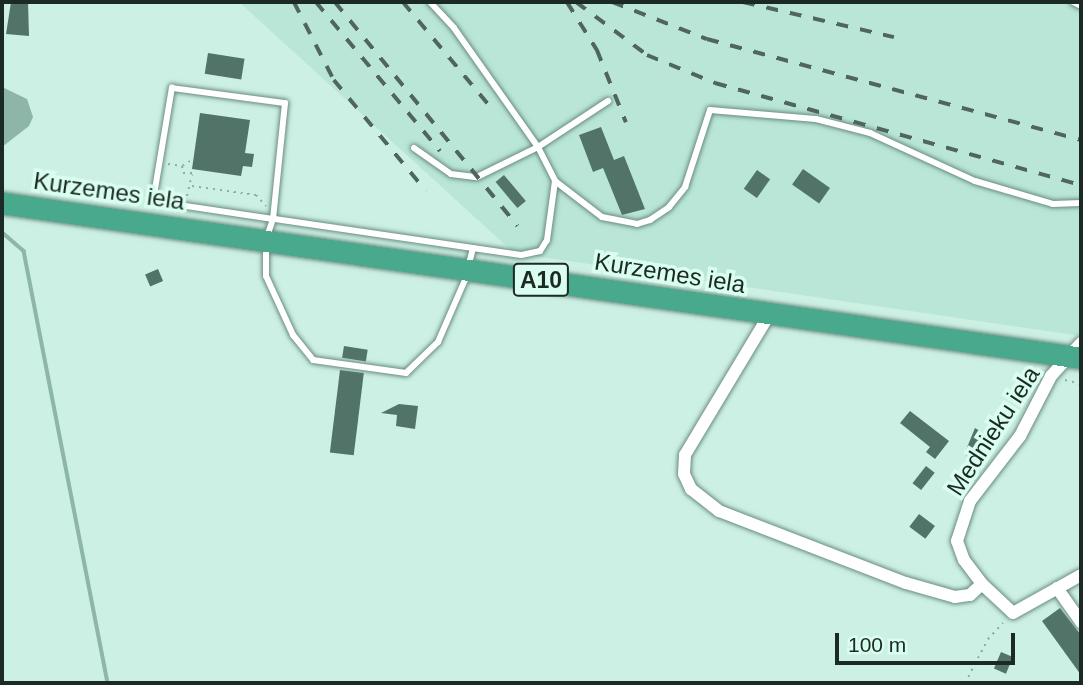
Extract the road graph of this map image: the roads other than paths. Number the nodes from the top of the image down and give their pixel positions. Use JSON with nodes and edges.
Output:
{"nodes":[{"id":1,"x":430,"y":2,"type":"edge"},
{"id":2,"x":1073,"y":2,"type":"edge"},
{"id":3,"x":1081,"y":6,"type":"edge"},
{"id":4,"x":608,"y":101,"type":"dead end"},
{"id":5,"x":538,"y":147,"type":"junction"},
{"id":6,"x":414,"y":148,"type":"dead end"},
{"id":7,"x":555,"y":181,"type":"junction"},
{"id":8,"x":2,"y":203,"type":"edge"},
{"id":9,"x":1081,"y":204,"type":"edge"},
{"id":10,"x":270,"y":229,"type":"junction"},
{"id":11,"x":473,"y":248,"type":"junction"},
{"id":12,"x":468,"y":269,"type":"junction"},
{"id":13,"x":769,"y":315,"type":"junction"},
{"id":14,"x":1078,"y":353,"type":"edge"},
{"id":15,"x":1081,"y":575,"type":"edge"},
{"id":16,"x":982,"y":584,"type":"junction"},
{"id":17,"x":1057,"y":588,"type":"junction"},
{"id":18,"x":1081,"y":622,"type":"edge"}],
"edges":[{"from":1,"to":5,"type":"lane"},
{"from":2,"to":3,"type":"lane"},
{"from":4,"to":5,"type":"lane"},
{"from":5,"to":6,"type":"lane"},
{"from":5,"to":7,"type":"lane"},
{"from":7,"to":9,"type":"lane"},
{"from":7,"to":11,"type":"lane"},
{"from":8,"to":10,"type":"highway","name":"Kurzemes iela","number":"A10"},
{"from":10,"to":10,"type":"lane"},
{"from":10,"to":11,"type":"lane"},
{"from":10,"to":12,"type":"highway","name":"Kurzemes iela","number":"A10"},
{"from":10,"to":12,"type":"lane"},
{"from":11,"to":12,"type":"lane"},
{"from":12,"to":13,"type":"highway","name":"Kurzemes iela","number":"A10"},
{"from":13,"to":14,"type":"highway","name":"Kurzemes iela","number":"A10"},
{"from":13,"to":16,"type":"street"},
{"from":14,"to":16,"type":"street","name":"Mednieku iela"},
{"from":15,"to":17,"type":"street"},
{"from":16,"to":17,"type":"street","name":"Mednieku iela"},
{"from":17,"to":18,"type":"street"}]}
